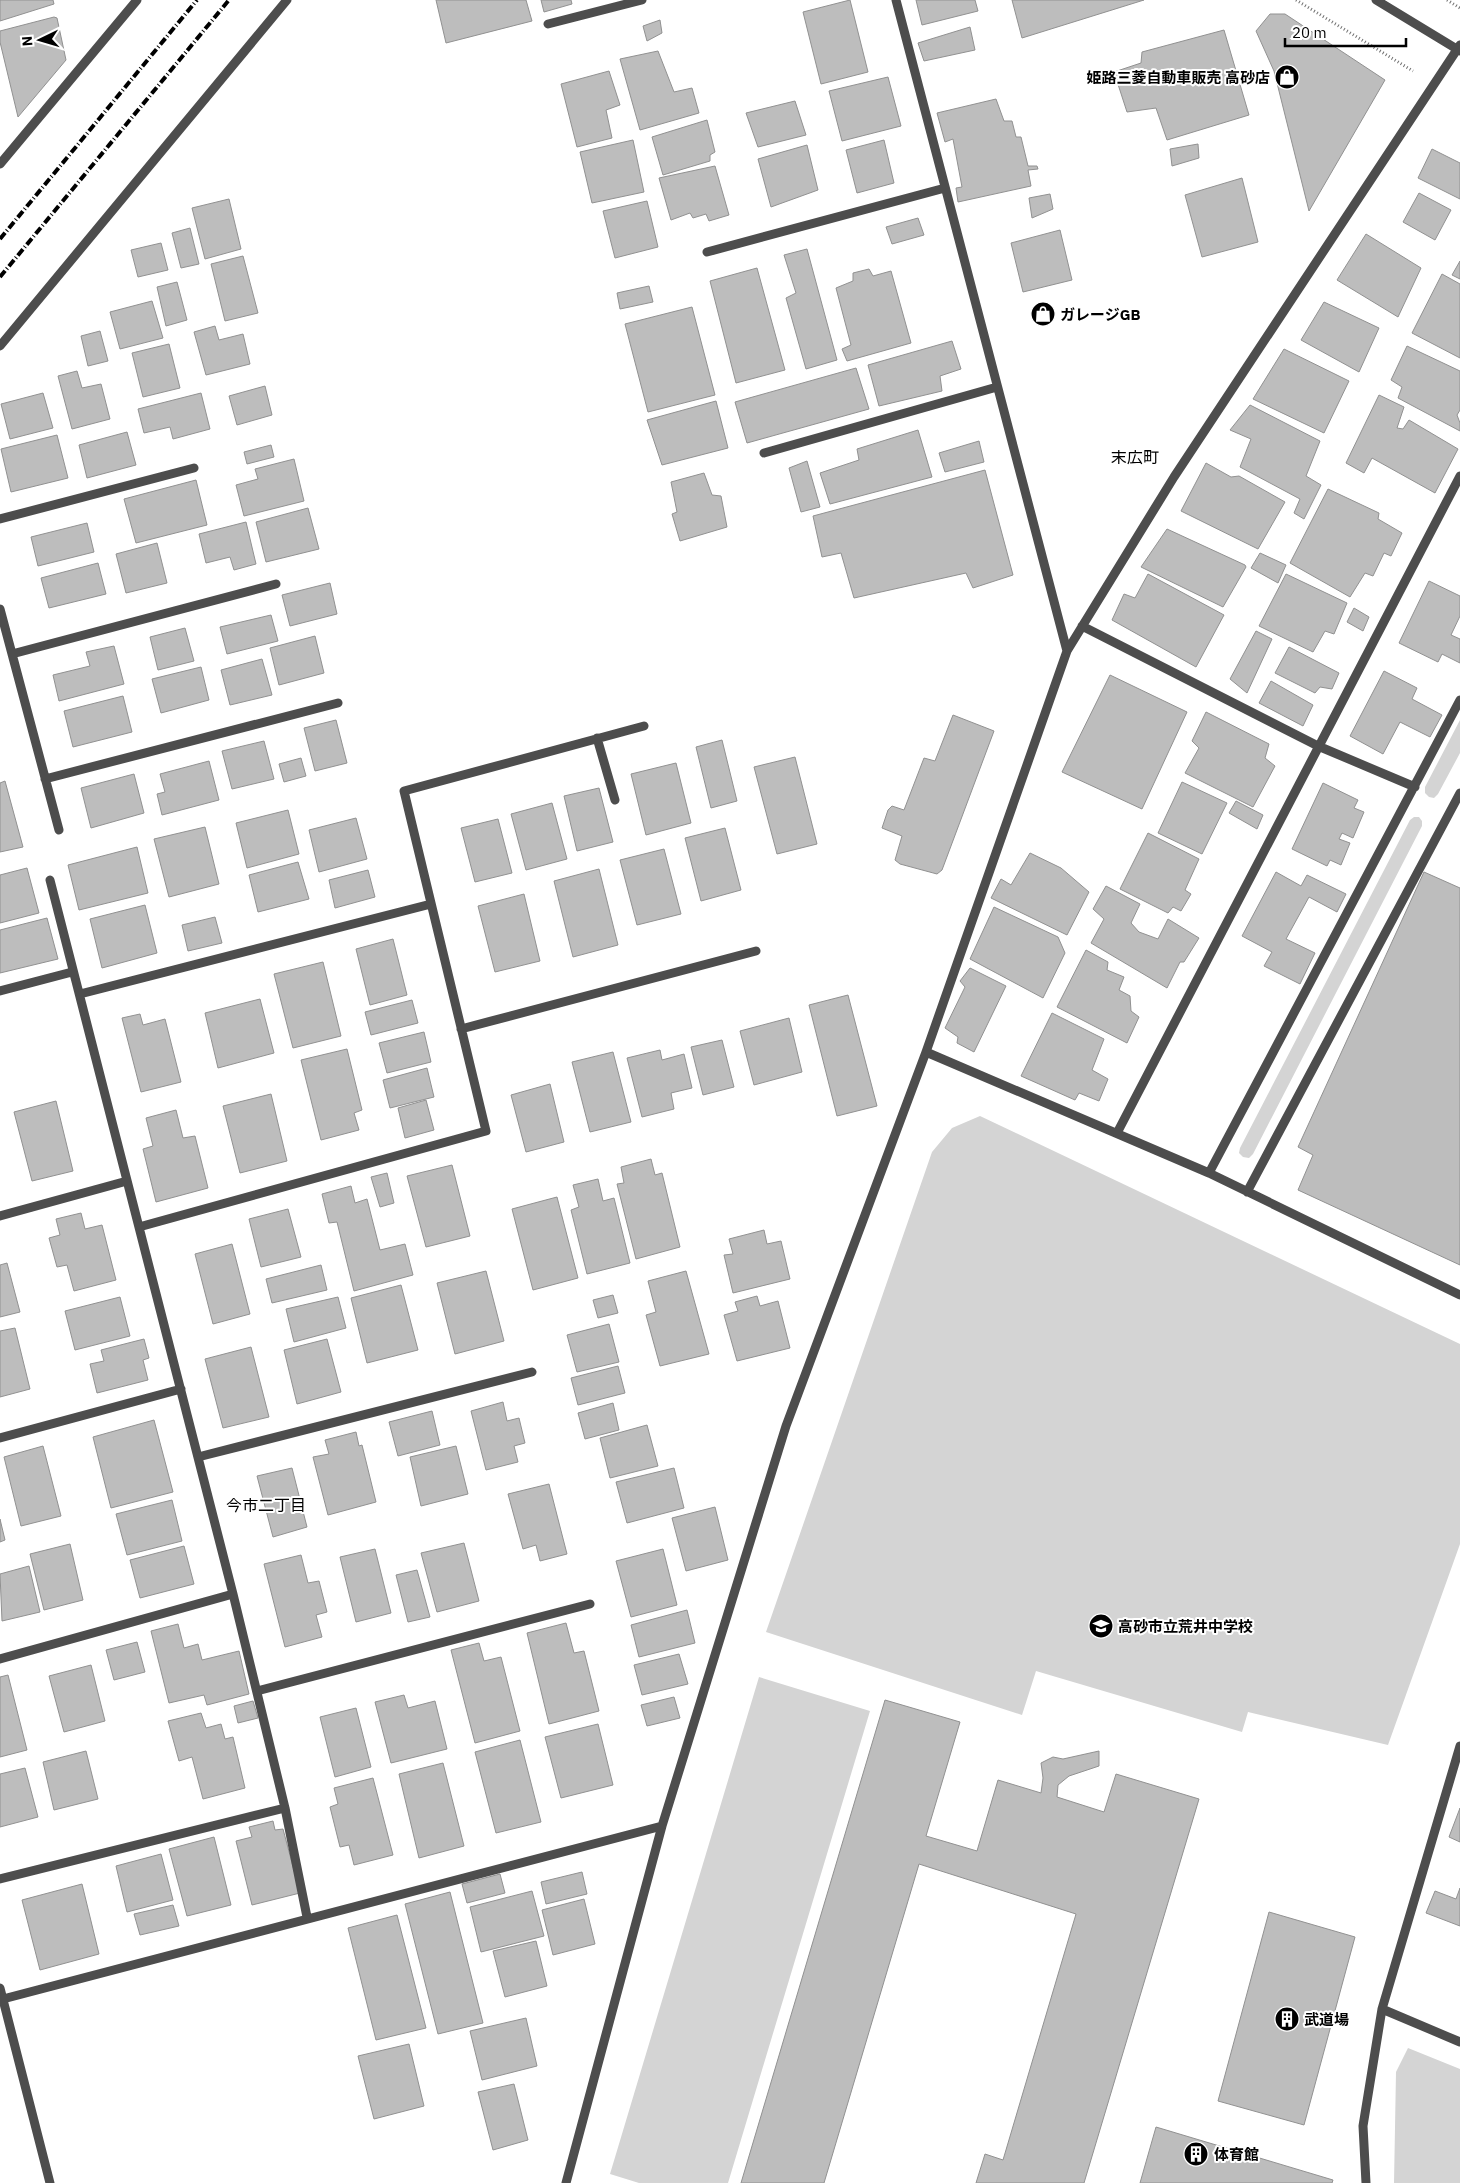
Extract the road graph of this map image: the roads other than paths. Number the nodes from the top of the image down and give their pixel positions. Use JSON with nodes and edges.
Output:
{"nodes":[{"id":1,"x":137,"y":0,"type":"edge"},
{"id":2,"x":287,"y":0,"type":"edge"},
{"id":3,"x":642,"y":0,"type":"edge"},
{"id":4,"x":896,"y":0,"type":"edge"},
{"id":5,"x":1376,"y":0,"type":"edge"},
{"id":6,"x":548,"y":24,"type":"dead end"},
{"id":7,"x":1459,"y":48,"type":"edge"},
{"id":8,"x":0,"y":164,"type":"edge"},
{"id":9,"x":945,"y":188,"type":"junction"},
{"id":10,"x":706,"y":252,"type":"dead end"},
{"id":11,"x":0,"y":346,"type":"edge"},
{"id":12,"x":997,"y":387,"type":"junction"},
{"id":13,"x":764,"y":454,"type":"dead end"},
{"id":14,"x":194,"y":468,"type":"dead end"},
{"id":15,"x":1460,"y":476,"type":"edge"},
{"id":16,"x":0,"y":519,"type":"edge"},
{"id":17,"x":276,"y":584,"type":"dead end"},
{"id":18,"x":0,"y":609,"type":"edge"},
{"id":19,"x":1082,"y":626,"type":"junction"},
{"id":20,"x":1067,"y":651,"type":"junction"},
{"id":21,"x":12,"y":654,"type":"junction"},
{"id":22,"x":1460,"y":700,"type":"edge"},
{"id":23,"x":338,"y":703,"type":"dead end"},
{"id":24,"x":644,"y":726,"type":"dead end"},
{"id":25,"x":597,"y":738,"type":"junction"},
{"id":26,"x":1318,"y":746,"type":"junction"},
{"id":27,"x":45,"y":778,"type":"junction"},
{"id":28,"x":1416,"y":787,"type":"junction"},
{"id":29,"x":1460,"y":793,"type":"edge"},
{"id":30,"x":615,"y":800,"type":"dead end"},
{"id":31,"x":59,"y":830,"type":"dead end"},
{"id":32,"x":50,"y":880,"type":"dead end"},
{"id":33,"x":431,"y":904,"type":"junction"},
{"id":34,"x":756,"y":951,"type":"dead end"},
{"id":35,"x":72,"y":972,"type":"junction"},
{"id":36,"x":0,"y":991,"type":"edge"},
{"id":37,"x":80,"y":994,"type":"junction"},
{"id":38,"x":461,"y":1028,"type":"junction"},
{"id":39,"x":926,"y":1052,"type":"junction"},
{"id":40,"x":1117,"y":1133,"type":"junction"},
{"id":41,"x":1209,"y":1173,"type":"junction"},
{"id":42,"x":127,"y":1181,"type":"junction"},
{"id":43,"x":1247,"y":1192,"type":"junction"},
{"id":44,"x":0,"y":1216,"type":"edge"},
{"id":45,"x":139,"y":1227,"type":"junction"},
{"id":46,"x":1460,"y":1295,"type":"edge"},
{"id":47,"x":532,"y":1372,"type":"dead end"},
{"id":48,"x":181,"y":1388,"type":"junction"},
{"id":49,"x":0,"y":1438,"type":"edge"},
{"id":50,"x":198,"y":1458,"type":"junction"},
{"id":51,"x":233,"y":1594,"type":"junction"},
{"id":52,"x":590,"y":1604,"type":"dead end"},
{"id":53,"x":0,"y":1659,"type":"edge"},
{"id":54,"x":256,"y":1691,"type":"junction"},
{"id":55,"x":1460,"y":1746,"type":"edge"},
{"id":56,"x":285,"y":1808,"type":"junction"},
{"id":57,"x":662,"y":1826,"type":"junction"},
{"id":58,"x":0,"y":1879,"type":"edge"},
{"id":59,"x":308,"y":1917,"type":"junction"},
{"id":60,"x":0,"y":1988,"type":"edge"},
{"id":61,"x":3,"y":1998,"type":"junction"},
{"id":62,"x":1382,"y":2009,"type":"junction"},
{"id":63,"x":3,"y":2010,"type":"edge"},
{"id":64,"x":1460,"y":2042,"type":"edge"},
{"id":65,"x":50,"y":2183,"type":"edge"},
{"id":66,"x":566,"y":2183,"type":"edge"},
{"id":67,"x":1366,"y":2183,"type":"edge"}],
"edges":[{"from":1,"to":8,"type":"street"},
{"from":2,"to":11,"type":"street"},
{"from":3,"to":6,"type":"street"},
{"from":4,"to":9,"type":"street"},
{"from":5,"to":7,"type":"street"},
{"from":7,"to":19,"type":"street"},
{"from":9,"to":10,"type":"street"},
{"from":9,"to":12,"type":"street"},
{"from":12,"to":13,"type":"street"},
{"from":12,"to":20,"type":"street"},
{"from":14,"to":16,"type":"street"},
{"from":15,"to":26,"type":"street"},
{"from":17,"to":21,"type":"street"},
{"from":18,"to":21,"type":"street"},
{"from":19,"to":20,"type":"street"},
{"from":19,"to":26,"type":"street"},
{"from":20,"to":39,"type":"street"},
{"from":21,"to":27,"type":"street"},
{"from":22,"to":28,"type":"street"},
{"from":23,"to":27,"type":"street"},
{"from":24,"to":25,"type":"street"},
{"from":25,"to":30,"type":"street"},
{"from":25,"to":33,"type":"street"},
{"from":26,"to":28,"type":"street"},
{"from":26,"to":40,"type":"street"},
{"from":27,"to":31,"type":"street"},
{"from":28,"to":41,"type":"street"},
{"from":29,"to":43,"type":"street"},
{"from":32,"to":35,"type":"street"},
{"from":33,"to":37,"type":"street"},
{"from":33,"to":38,"type":"street"},
{"from":34,"to":38,"type":"street"},
{"from":35,"to":36,"type":"street"},
{"from":35,"to":37,"type":"street"},
{"from":37,"to":42,"type":"street"},
{"from":38,"to":45,"type":"street"},
{"from":39,"to":40,"type":"street"},
{"from":39,"to":57,"type":"street"},
{"from":40,"to":41,"type":"street"},
{"from":41,"to":43,"type":"street"},
{"from":42,"to":44,"type":"street"},
{"from":42,"to":45,"type":"street"},
{"from":43,"to":46,"type":"street"},
{"from":45,"to":48,"type":"street"},
{"from":47,"to":50,"type":"street"},
{"from":48,"to":49,"type":"street"},
{"from":48,"to":50,"type":"street"},
{"from":50,"to":51,"type":"street"},
{"from":51,"to":53,"type":"street"},
{"from":51,"to":54,"type":"street"},
{"from":52,"to":54,"type":"street"},
{"from":54,"to":56,"type":"street"},
{"from":55,"to":62,"type":"street"},
{"from":56,"to":58,"type":"street"},
{"from":56,"to":59,"type":"street"},
{"from":57,"to":59,"type":"street"},
{"from":57,"to":66,"type":"street"},
{"from":59,"to":61,"type":"street"},
{"from":60,"to":61,"type":"street"},
{"from":61,"to":63,"type":"street"},
{"from":62,"to":64,"type":"street"},
{"from":62,"to":67,"type":"street"},
{"from":63,"to":65,"type":"street"}]}
